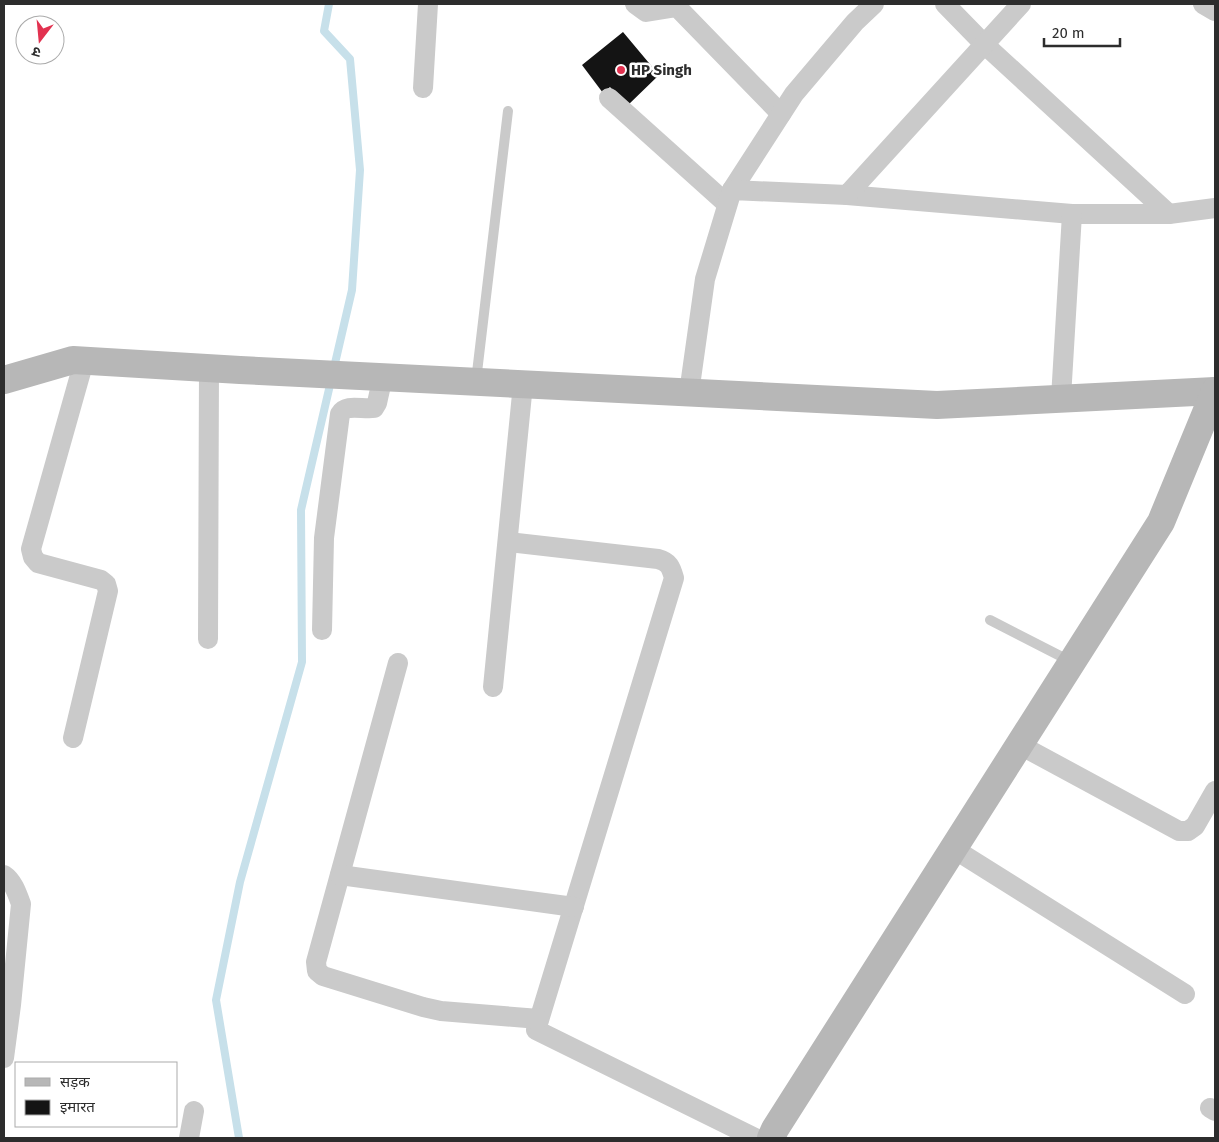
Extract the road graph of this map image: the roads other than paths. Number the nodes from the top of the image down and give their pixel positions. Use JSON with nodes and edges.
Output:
{"nodes":[{"id":1,"x":428,"y":4,"type":"edge"},
{"id":2,"x":635,"y":4,"type":"edge"},
{"id":3,"x":874,"y":4,"type":"edge"},
{"id":4,"x":945,"y":4,"type":"edge"},
{"id":5,"x":1021,"y":4,"type":"edge"},
{"id":6,"x":1203,"y":4,"type":"edge"},
{"id":7,"x":1215,"y":11,"type":"edge"},
{"id":8,"x":984,"y":44,"type":"junction"},
{"id":9,"x":422,"y":88,"type":"dead end"},
{"id":10,"x":609,"y":98,"type":"dead end"},
{"id":11,"x":508,"y":112,"type":"dead end"},
{"id":12,"x":781,"y":114,"type":"junction"},
{"id":13,"x":847,"y":196,"type":"junction"},
{"id":14,"x":729,"y":197,"type":"junction"},
{"id":15,"x":1215,"y":208,"type":"edge"},
{"id":16,"x":1072,"y":214,"type":"junction"},
{"id":17,"x":1169,"y":214,"type":"junction"},
{"id":18,"x":84,"y":360,"type":"junction"},
{"id":19,"x":209,"y":368,"type":"junction"},
{"id":20,"x":380,"y":376,"type":"junction"},
{"id":21,"x":4,"y":380,"type":"edge"},
{"id":22,"x":476,"y":381,"type":"junction"},
{"id":23,"x":523,"y":384,"type":"junction"},
{"id":24,"x":1215,"y":391,"type":"edge"},
{"id":25,"x":689,"y":393,"type":"junction"},
{"id":26,"x":1061,"y":398,"type":"junction"},
{"id":27,"x":508,"y":542,"type":"junction"},
{"id":28,"x":990,"y":620,"type":"dead end"},
{"id":29,"x":322,"y":630,"type":"dead end"},
{"id":30,"x":208,"y":639,"type":"dead end"},
{"id":31,"x":1072,"y":662,"type":"junction"},
{"id":32,"x":398,"y":664,"type":"dead end"},
{"id":33,"x":493,"y":687,"type":"dead end"},
{"id":34,"x":73,"y":738,"type":"dead end"},
{"id":35,"x":1020,"y":745,"type":"junction"},
{"id":36,"x":1215,"y":791,"type":"edge"},
{"id":37,"x":954,"y":849,"type":"junction"},
{"id":38,"x":340,"y":874,"type":"junction"},
{"id":39,"x":4,"y":875,"type":"edge"},
{"id":40,"x":574,"y":907,"type":"junction"},
{"id":41,"x":1185,"y":994,"type":"dead end"},
{"id":42,"x":539,"y":1019,"type":"junction"},
{"id":43,"x":4,"y":1058,"type":"edge"},
{"id":44,"x":194,"y":1111,"type":"dead end"},
{"id":45,"x":189,"y":1138,"type":"edge"},
{"id":46,"x":755,"y":1138,"type":"edge"},
{"id":47,"x":771,"y":1138,"type":"edge"}],
"edges":[{"from":1,"to":9,"type":"street"},
{"from":2,"to":12,"type":"street"},
{"from":3,"to":12,"type":"street"},
{"from":4,"to":8,"type":"street"},
{"from":5,"to":8,"type":"street"},
{"from":6,"to":7,"type":"street"},
{"from":8,"to":13,"type":"street"},
{"from":8,"to":17,"type":"street"},
{"from":10,"to":14,"type":"street"},
{"from":11,"to":22,"type":"lane"},
{"from":12,"to":14,"type":"street"},
{"from":13,"to":14,"type":"street"},
{"from":13,"to":16,"type":"street"},
{"from":14,"to":25,"type":"street"},
{"from":15,"to":17,"type":"street"},
{"from":16,"to":17,"type":"street"},
{"from":16,"to":26,"type":"street"},
{"from":18,"to":19,"type":"main road"},
{"from":18,"to":21,"type":"main road"},
{"from":18,"to":34,"type":"street"},
{"from":19,"to":20,"type":"main road"},
{"from":19,"to":30,"type":"street"},
{"from":20,"to":22,"type":"main road"},
{"from":20,"to":29,"type":"street"},
{"from":22,"to":23,"type":"main road"},
{"from":23,"to":25,"type":"main road"},
{"from":23,"to":27,"type":"street"},
{"from":24,"to":26,"type":"main road"},
{"from":24,"to":31,"type":"main road"},
{"from":25,"to":26,"type":"main road"},
{"from":27,"to":33,"type":"street"},
{"from":27,"to":40,"type":"street"},
{"from":28,"to":31,"type":"lane"},
{"from":31,"to":35,"type":"main road"},
{"from":32,"to":38,"type":"street"},
{"from":35,"to":36,"type":"street"},
{"from":35,"to":37,"type":"main road"},
{"from":37,"to":41,"type":"street"},
{"from":37,"to":47,"type":"main road"},
{"from":38,"to":40,"type":"street"},
{"from":38,"to":42,"type":"street"},
{"from":39,"to":43,"type":"street"},
{"from":40,"to":42,"type":"street"},
{"from":42,"to":46,"type":"street"},
{"from":44,"to":45,"type":"street"}]}
